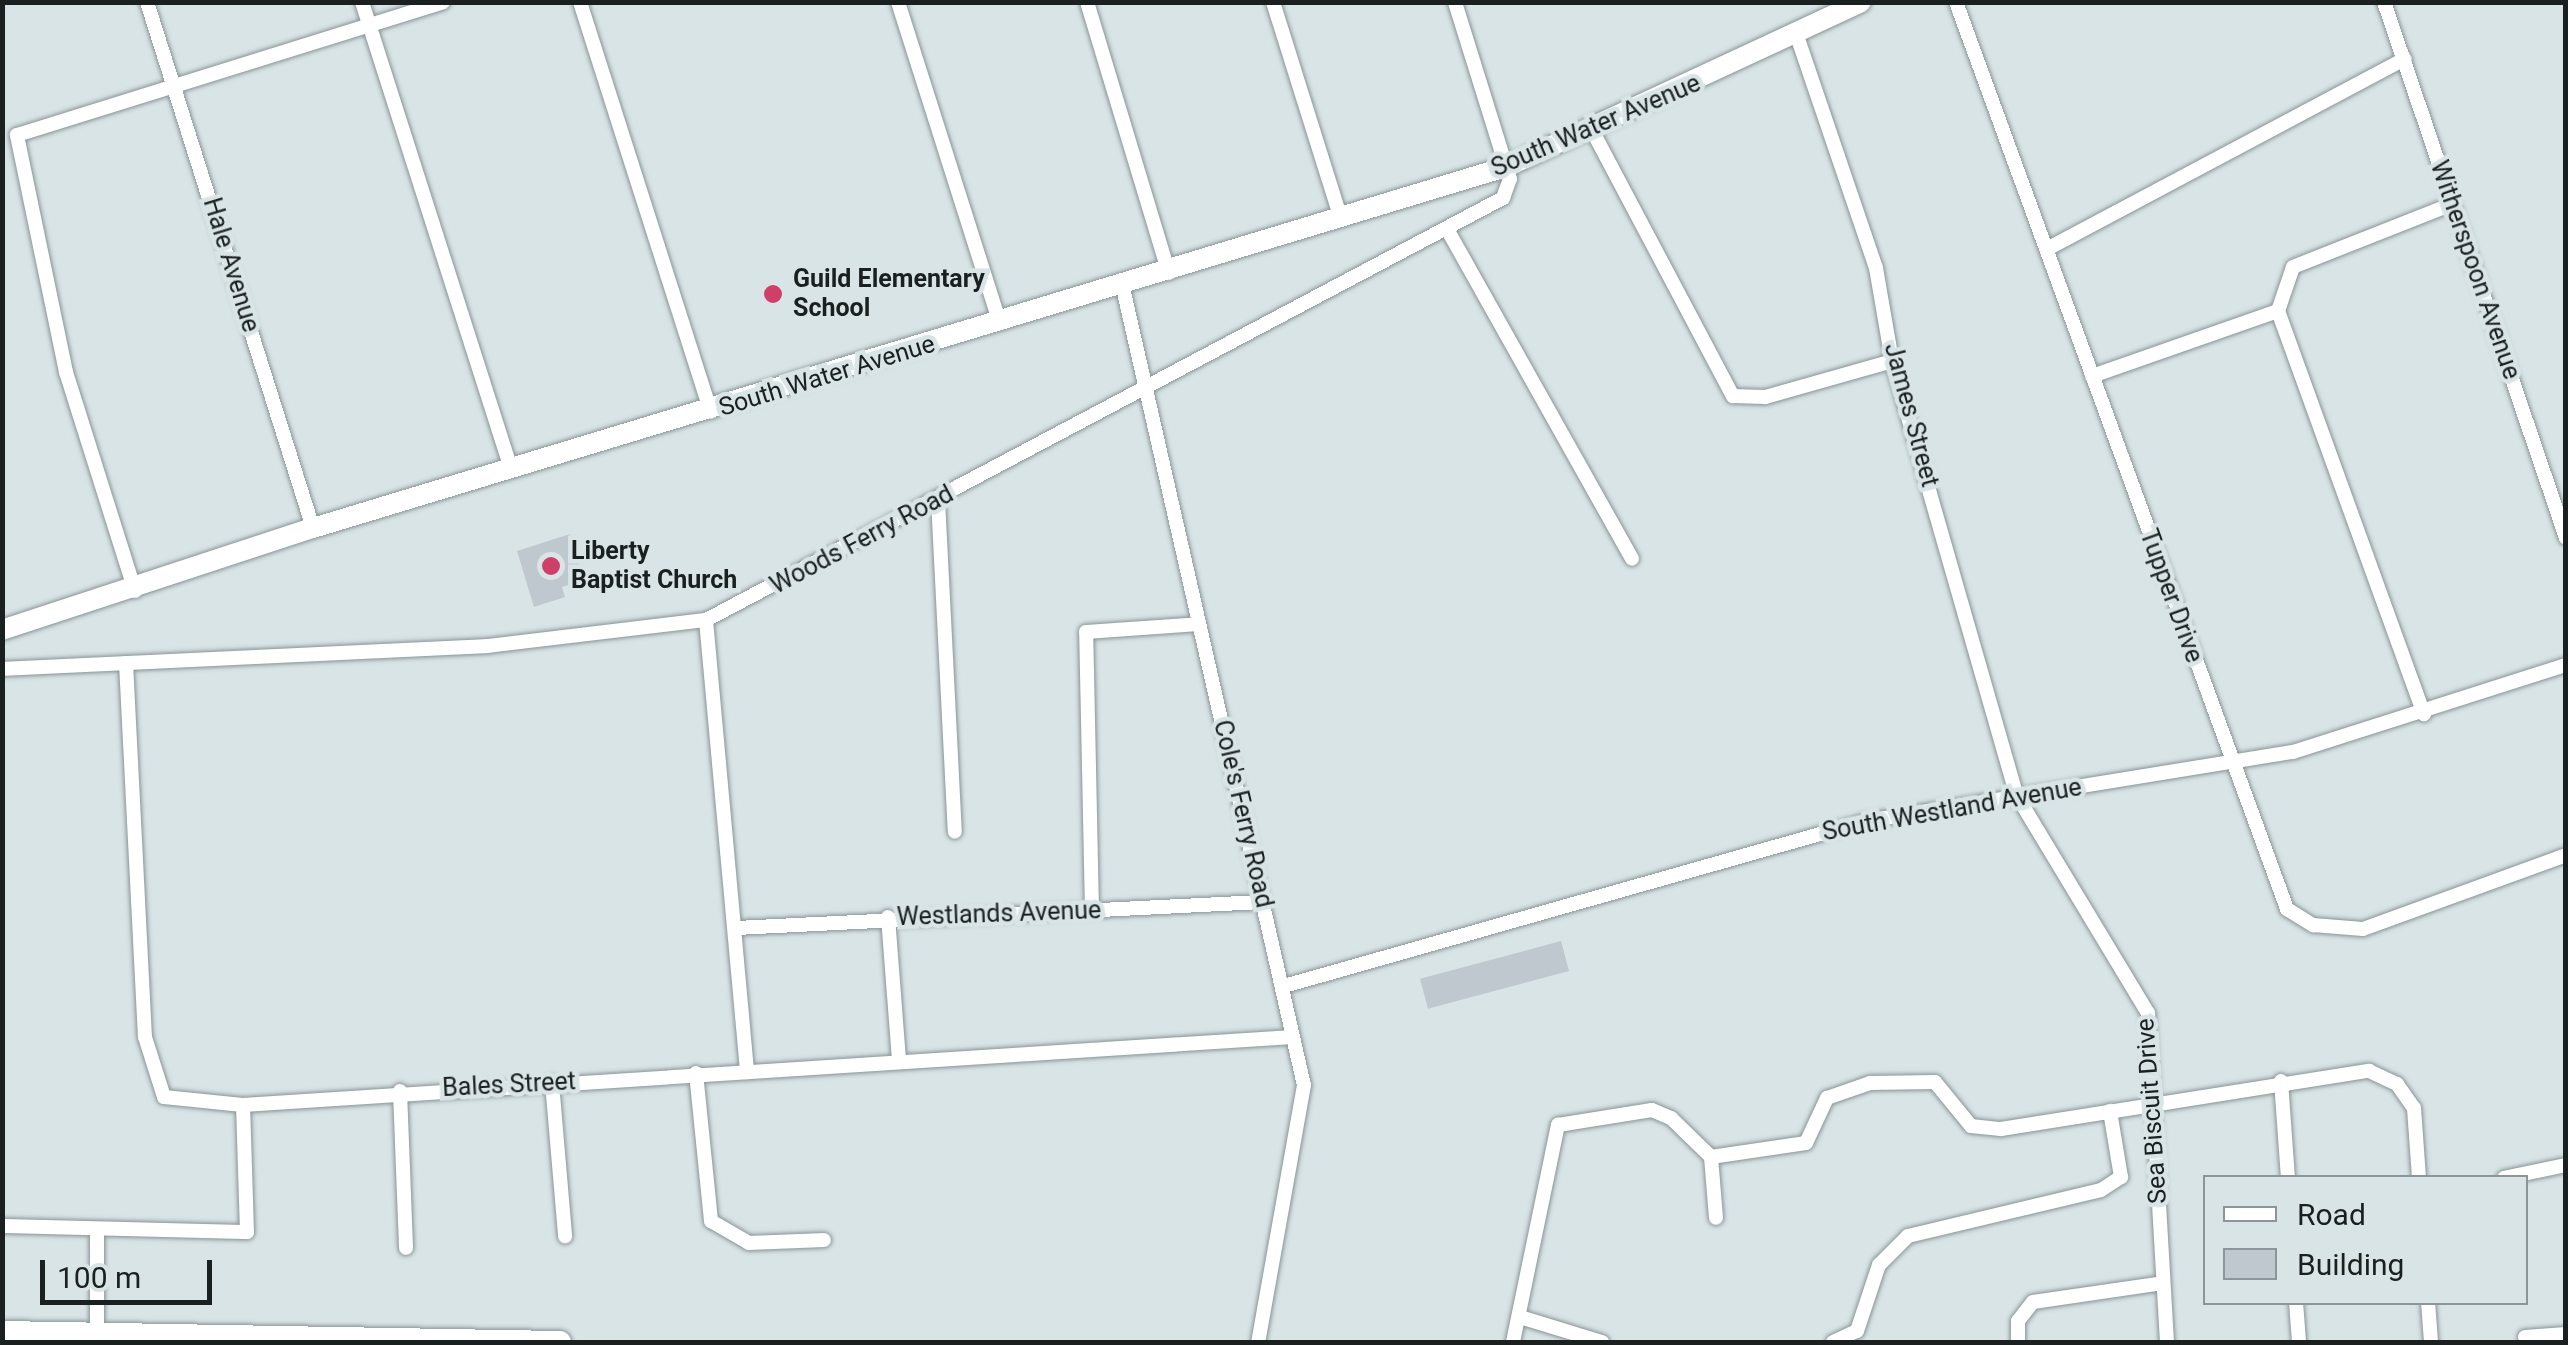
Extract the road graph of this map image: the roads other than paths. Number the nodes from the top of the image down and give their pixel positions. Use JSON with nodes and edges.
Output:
{"nodes":[{"id":1,"x":147,"y":2,"type":"edge"},
{"id":2,"x":362,"y":2,"type":"edge"},
{"id":3,"x":443,"y":2,"type":"edge"},
{"id":4,"x":580,"y":2,"type":"edge"},
{"id":5,"x":898,"y":2,"type":"edge"},
{"id":6,"x":1087,"y":2,"type":"edge"},
{"id":7,"x":1274,"y":2,"type":"edge"},
{"id":8,"x":1455,"y":2,"type":"edge"},
{"id":9,"x":1861,"y":2,"type":"edge"},
{"id":10,"x":1956,"y":2,"type":"edge"},
{"id":11,"x":2384,"y":2,"type":"edge"},
{"id":12,"x":370,"y":28,"type":"junction"},
{"id":13,"x":1797,"y":36,"type":"junction"},
{"id":14,"x":2405,"y":58,"type":"junction"},
{"id":15,"x":176,"y":86,"type":"junction"},
{"id":16,"x":1593,"y":132,"type":"junction"},
{"id":17,"x":1506,"y":166,"type":"junction"},
{"id":18,"x":2452,"y":204,"type":"junction"},
{"id":19,"x":1341,"y":219,"type":"junction"},
{"id":20,"x":1447,"y":229,"type":"junction"},
{"id":21,"x":2046,"y":249,"type":"junction"},
{"id":22,"x":1169,"y":272,"type":"junction"},
{"id":23,"x":1123,"y":288,"type":"junction"},
{"id":24,"x":2278,"y":311,"type":"junction"},
{"id":25,"x":1000,"y":323,"type":"junction"},
{"id":26,"x":1892,"y":361,"type":"junction"},
{"id":27,"x":2092,"y":376,"type":"junction"},
{"id":28,"x":1145,"y":392,"type":"junction"},
{"id":29,"x":711,"y":412,"type":"junction"},
{"id":30,"x":511,"y":468,"type":"junction"},
{"id":31,"x":938,"y":500,"type":"junction"},
{"id":32,"x":313,"y":528,"type":"junction"},
{"id":33,"x":2566,"y":538,"type":"edge"},
{"id":34,"x":1632,"y":560,"type":"dead end"},
{"id":35,"x":135,"y":590,"type":"junction"},
{"id":36,"x":706,"y":620,"type":"junction"},
{"id":37,"x":1199,"y":624,"type":"junction"},
{"id":38,"x":2,"y":630,"type":"edge"},
{"id":39,"x":126,"y":663,"type":"junction"},
{"id":40,"x":2566,"y":665,"type":"edge"},
{"id":41,"x":2,"y":669,"type":"edge"},
{"id":42,"x":2424,"y":714,"type":"junction"},
{"id":43,"x":2231,"y":763,"type":"junction"},
{"id":44,"x":2017,"y":796,"type":"junction"},
{"id":45,"x":955,"y":832,"type":"dead end"},
{"id":46,"x":2566,"y":854,"type":"edge"},
{"id":47,"x":1262,"y":902,"type":"junction"},
{"id":48,"x":1092,"y":911,"type":"junction"},
{"id":49,"x":888,"y":917,"type":"junction"},
{"id":50,"x":736,"y":928,"type":"junction"},
{"id":51,"x":1284,"y":986,"type":"junction"},
{"id":52,"x":1293,"y":1038,"type":"junction"},
{"id":53,"x":900,"y":1061,"type":"junction"},
{"id":54,"x":747,"y":1072,"type":"junction"},
{"id":55,"x":696,"y":1073,"type":"junction"},
{"id":56,"x":2281,"y":1081,"type":"junction"},
{"id":57,"x":552,"y":1083,"type":"junction"},
{"id":58,"x":400,"y":1091,"type":"junction"},
{"id":59,"x":244,"y":1104,"type":"junction"},
{"id":60,"x":2152,"y":1104,"type":"junction"},
{"id":61,"x":2110,"y":1110,"type":"junction"},
{"id":62,"x":1711,"y":1157,"type":"junction"},
{"id":63,"x":2566,"y":1165,"type":"edge"},
{"id":64,"x":2288,"y":1175,"type":"edge"},
{"id":65,"x":2419,"y":1175,"type":"edge"},
{"id":66,"x":2518,"y":1175,"type":"edge"},
{"id":67,"x":1716,"y":1218,"type":"dead end"},
{"id":68,"x":2,"y":1226,"type":"edge"},
{"id":69,"x":97,"y":1230,"type":"junction"},
{"id":70,"x":565,"y":1236,"type":"dead end"},
{"id":71,"x":824,"y":1240,"type":"dead end"},
{"id":72,"x":406,"y":1248,"type":"dead end"},
{"id":73,"x":2164,"y":1283,"type":"junction"},
{"id":74,"x":2296,"y":1305,"type":"edge"},
{"id":75,"x":2428,"y":1305,"type":"edge"},
{"id":76,"x":1520,"y":1317,"type":"junction"},
{"id":77,"x":2,"y":1332,"type":"edge"},
{"id":78,"x":97,"y":1334,"type":"junction"},
{"id":79,"x":2566,"y":1334,"type":"edge"},
{"id":80,"x":2525,"y":1337,"type":"dead end"},
{"id":81,"x":560,"y":1342,"type":"edge"},
{"id":82,"x":1258,"y":1342,"type":"edge"},
{"id":83,"x":1514,"y":1342,"type":"edge"},
{"id":84,"x":1602,"y":1342,"type":"edge"},
{"id":85,"x":1833,"y":1342,"type":"edge"},
{"id":86,"x":2018,"y":1342,"type":"edge"},
{"id":87,"x":2167,"y":1342,"type":"edge"},
{"id":88,"x":2299,"y":1342,"type":"edge"},
{"id":89,"x":2431,"y":1342,"type":"edge"}],
"edges":[{"from":1,"to":15,"type":"street","name":"Hale Avenue"},
{"from":2,"to":12,"type":"street"},
{"from":3,"to":12,"type":"street"},
{"from":4,"to":29,"type":"street"},
{"from":5,"to":25,"type":"street"},
{"from":6,"to":22,"type":"street"},
{"from":7,"to":19,"type":"street"},
{"from":8,"to":17,"type":"street"},
{"from":9,"to":13,"type":"main road","name":"South Water Avenue"},
{"from":10,"to":21,"type":"street","name":"Tupper Drive"},
{"from":11,"to":14,"type":"street","name":"Witherspoon Avenue"},
{"from":12,"to":15,"type":"street"},
{"from":12,"to":30,"type":"street"},
{"from":13,"to":16,"type":"main road","name":"South Water Avenue"},
{"from":13,"to":26,"type":"street","name":"James Street"},
{"from":14,"to":18,"type":"street","name":"Witherspoon Avenue"},
{"from":14,"to":21,"type":"street"},
{"from":15,"to":32,"type":"street","name":"Hale Avenue"},
{"from":15,"to":35,"type":"street"},
{"from":16,"to":17,"type":"main road","name":"South Water Avenue"},
{"from":16,"to":26,"type":"street"},
{"from":17,"to":19,"type":"main road","name":"South Water Avenue"},
{"from":17,"to":20,"type":"street","name":"Woods Ferry Road"},
{"from":18,"to":24,"type":"street"},
{"from":18,"to":33,"type":"street","name":"Witherspoon Avenue"},
{"from":19,"to":22,"type":"main road","name":"South Water Avenue"},
{"from":20,"to":28,"type":"street","name":"Woods Ferry Road"},
{"from":20,"to":34,"type":"street"},
{"from":21,"to":27,"type":"street","name":"Tupper Drive"},
{"from":22,"to":23,"type":"main road","name":"South Water Avenue"},
{"from":23,"to":25,"type":"main road","name":"South Water Avenue"},
{"from":23,"to":28,"type":"street","name":"Cole's Ferry Road"},
{"from":24,"to":27,"type":"street"},
{"from":24,"to":42,"type":"street"},
{"from":25,"to":29,"type":"main road","name":"South Water Avenue"},
{"from":26,"to":44,"type":"street","name":"James Street"},
{"from":27,"to":43,"type":"street","name":"Tupper Drive"},
{"from":28,"to":31,"type":"street","name":"Woods Ferry Road"},
{"from":28,"to":37,"type":"street","name":"Cole's Ferry Road"},
{"from":29,"to":30,"type":"main road","name":"South Water Avenue"},
{"from":30,"to":32,"type":"main road","name":"South Water Avenue"},
{"from":31,"to":36,"type":"street","name":"Woods Ferry Road"},
{"from":31,"to":45,"type":"street"},
{"from":32,"to":35,"type":"main road","name":"South Water Avenue"},
{"from":35,"to":38,"type":"main road","name":"South Water Avenue"},
{"from":36,"to":39,"type":"street","name":"Woods Ferry Road"},
{"from":36,"to":50,"type":"street"},
{"from":37,"to":47,"type":"street","name":"Cole's Ferry Road"},
{"from":37,"to":48,"type":"street"},
{"from":39,"to":41,"type":"street","name":"Woods Ferry Road"},
{"from":39,"to":59,"type":"street","name":"Bales Street"},
{"from":40,"to":42,"type":"street","name":"South Westland Avenue"},
{"from":42,"to":43,"type":"street","name":"South Westland Avenue"},
{"from":43,"to":44,"type":"street","name":"South Westland Avenue"},
{"from":43,"to":46,"type":"street","name":"Tupper Drive"},
{"from":44,"to":51,"type":"street","name":"South Westland Avenue"},
{"from":44,"to":60,"type":"street","name":"Sea Biscuit Drive"},
{"from":47,"to":48,"type":"street","name":"Westlands Avenue"},
{"from":47,"to":51,"type":"street","name":"Cole's Ferry Road"},
{"from":48,"to":49,"type":"street","name":"Westlands Avenue"},
{"from":49,"to":50,"type":"street","name":"Westlands Avenue"},
{"from":49,"to":53,"type":"street"},
{"from":50,"to":54,"type":"street"},
{"from":51,"to":52,"type":"street","name":"Cole's Ferry Road"},
{"from":52,"to":53,"type":"street","name":"Bales Street"},
{"from":52,"to":82,"type":"street","name":"Cole's Ferry Road"},
{"from":53,"to":54,"type":"street","name":"Bales Street"},
{"from":54,"to":55,"type":"street","name":"Bales Street"},
{"from":55,"to":57,"type":"street","name":"Bales Street"},
{"from":55,"to":71,"type":"street"},
{"from":56,"to":60,"type":"street"},
{"from":56,"to":64,"type":"street"},
{"from":56,"to":65,"type":"street"},
{"from":57,"to":58,"type":"street","name":"Bales Street"},
{"from":57,"to":70,"type":"street"},
{"from":58,"to":59,"type":"street","name":"Bales Street"},
{"from":58,"to":72,"type":"street"},
{"from":59,"to":69,"type":"street"},
{"from":60,"to":61,"type":"street"},
{"from":60,"to":73,"type":"street","name":"Sea Biscuit Drive"},
{"from":61,"to":62,"type":"street"},
{"from":61,"to":85,"type":"street"},
{"from":62,"to":67,"type":"street"},
{"from":62,"to":76,"type":"street"},
{"from":63,"to":66,"type":"street"},
{"from":68,"to":69,"type":"street"},
{"from":69,"to":78,"type":"street"},
{"from":73,"to":86,"type":"street"},
{"from":73,"to":87,"type":"street","name":"Sea Biscuit Drive"},
{"from":74,"to":88,"type":"street"},
{"from":75,"to":89,"type":"street"},
{"from":76,"to":83,"type":"street"},
{"from":76,"to":84,"type":"street"},
{"from":77,"to":78,"type":"highway"},
{"from":78,"to":81,"type":"highway"},
{"from":79,"to":80,"type":"street"}]}
